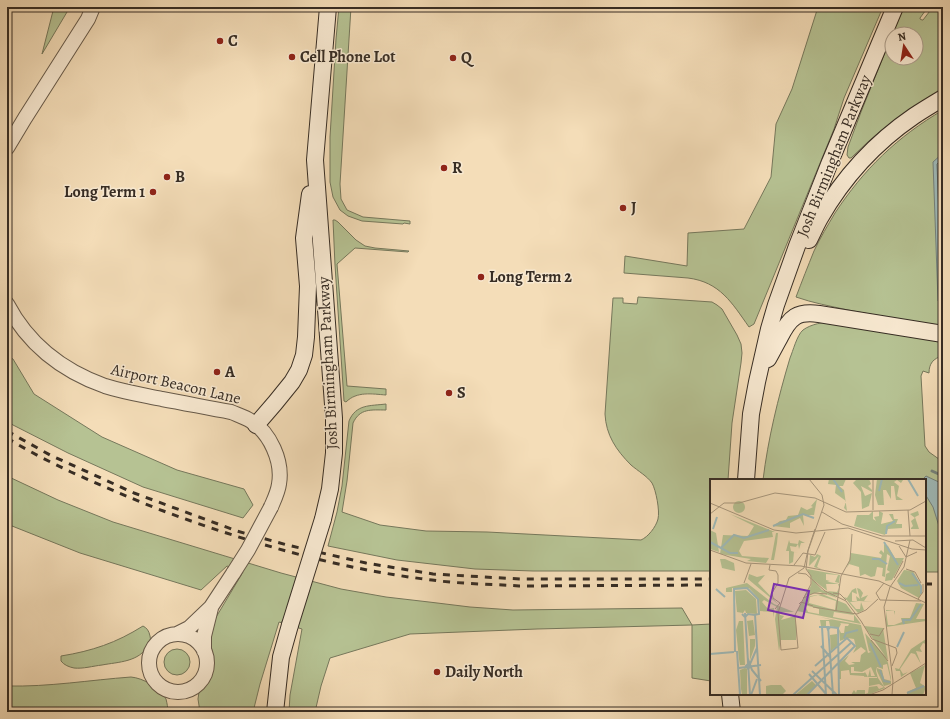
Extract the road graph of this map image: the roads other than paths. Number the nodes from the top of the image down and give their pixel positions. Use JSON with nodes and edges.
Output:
{"nodes":[{"id":1,"x":93,"y":7,"type":"edge"},
{"id":2,"x":328,"y":7,"type":"edge"},
{"id":3,"x":895,"y":7,"type":"edge"},
{"id":4,"x":943,"y":98,"type":"edge"},
{"id":5,"x":7,"y":148,"type":"edge"},
{"id":6,"x":314,"y":160,"type":"junction"},
{"id":7,"x":7,"y":304,"type":"edge"},
{"id":8,"x":776,"y":305,"type":"junction"},
{"id":9,"x":943,"y":334,"type":"edge"},
{"id":10,"x":757,"y":382,"type":"junction"},
{"id":11,"x":256,"y":425,"type":"junction"},
{"id":12,"x":746,"y":479,"type":"edge"},
{"id":13,"x":211,"y":607,"type":"junction"},
{"id":14,"x":177,"y":634,"type":"junction"},
{"id":15,"x":204,"y":651,"type":"junction"},
{"id":16,"x":730,"y":695,"type":"edge"},
{"id":17,"x":275,"y":712,"type":"edge"},
{"id":18,"x":732,"y":712,"type":"edge"}],
"edges":[{"from":1,"to":5,"type":"street"},
{"from":2,"to":6,"type":"main road","name":"Josh Birmingham Parkway"},
{"from":3,"to":8,"type":"main road","name":"Josh Birmingham Parkway"},
{"from":4,"to":8,"type":"main road","name":"Josh Birmingham Parkway"},
{"from":6,"to":11,"type":"main road"},
{"from":6,"to":17,"type":"main road","name":"Josh Birmingham Parkway","bridge":true},
{"from":7,"to":11,"type":"street","name":"Airport Beacon Lane"},
{"from":8,"to":10,"type":"main road","name":"Josh Birmingham Parkway"},
{"from":9,"to":10,"type":"main road"},
{"from":10,"to":12,"type":"main road","name":"Josh Birmingham Parkway"},
{"from":11,"to":13,"type":"street","name":"Airport Beacon Lane","bridge":true},
{"from":13,"to":14,"type":"street","name":"Airport Beacon Lane"},
{"from":13,"to":15,"type":"street","name":"Airport Beacon Lane"},
{"from":14,"to":15,"type":"street"},
{"from":14,"to":15,"type":"street"},
{"from":16,"to":18,"type":"main road"}]}
